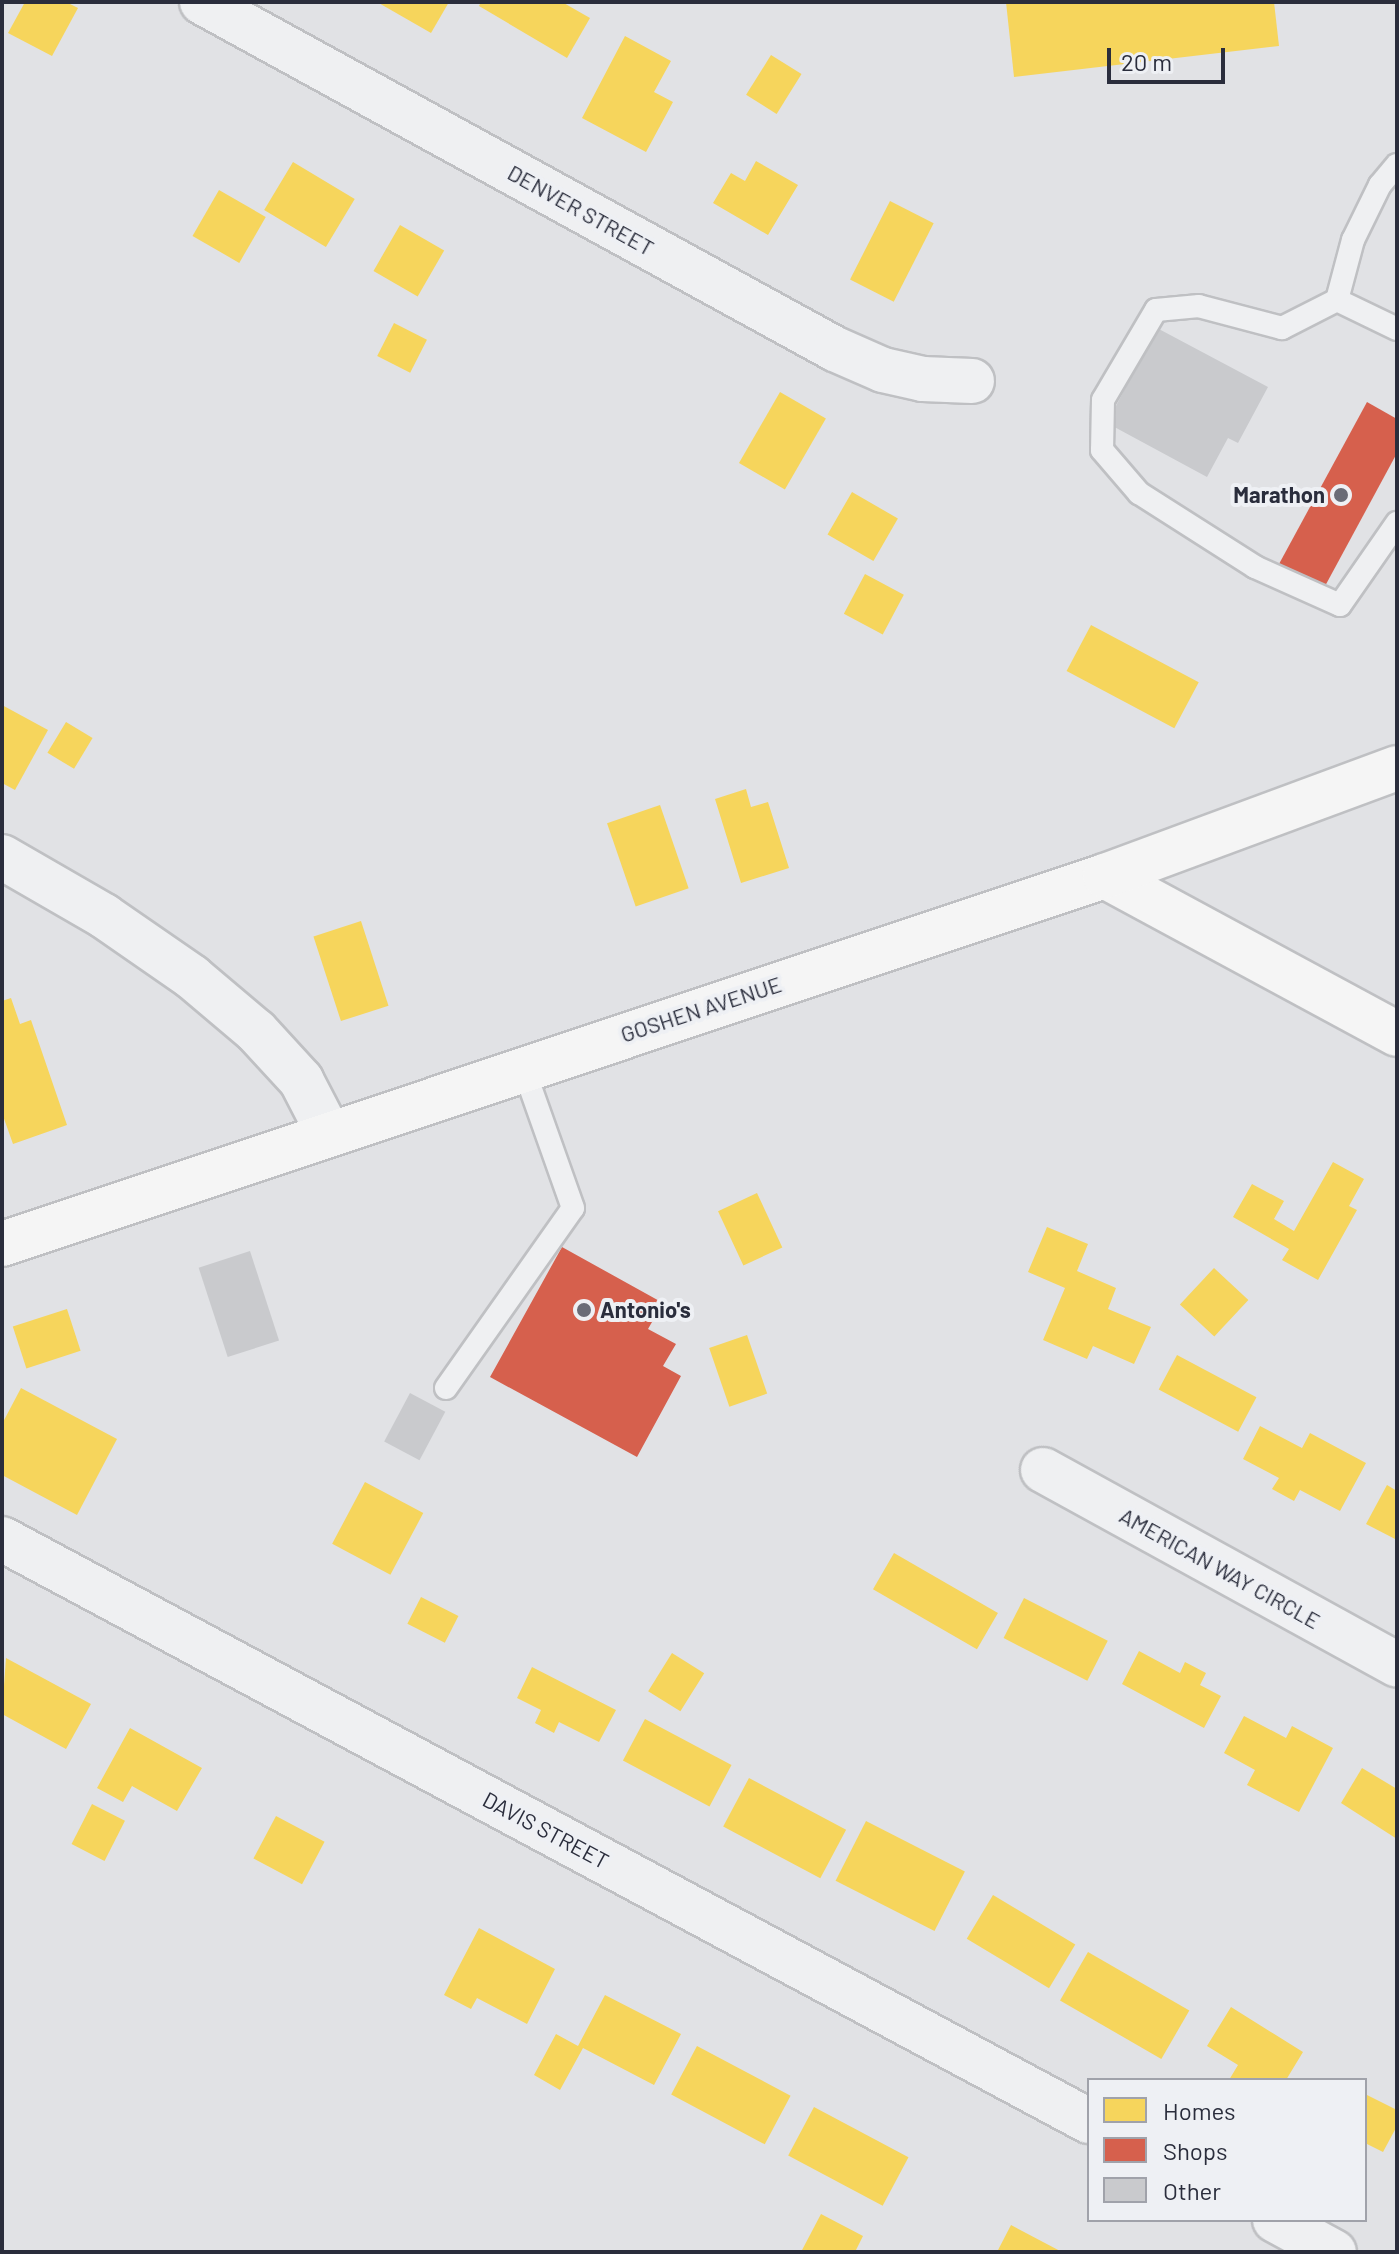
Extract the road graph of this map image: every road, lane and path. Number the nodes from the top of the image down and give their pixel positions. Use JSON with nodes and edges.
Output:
{"nodes":[{"id":1,"x":202,"y":2,"type":"edge"},
{"id":2,"x":1397,"y":165,"type":"edge"},
{"id":3,"x":1337,"y":300,"type":"junction"},
{"id":4,"x":1397,"y":329,"type":"edge"},
{"id":5,"x":972,"y":381,"type":"dead end"},
{"id":6,"x":1397,"y":523,"type":"edge"},
{"id":7,"x":1397,"y":768,"type":"edge"},
{"id":8,"x":2,"y":857,"type":"edge"},
{"id":9,"x":1105,"y":876,"type":"junction"},
{"id":10,"x":1397,"y":1034,"type":"edge"},
{"id":11,"x":523,"y":1067,"type":"junction"},
{"id":12,"x":328,"y":1132,"type":"junction"},
{"id":13,"x":2,"y":1244,"type":"edge"},
{"id":14,"x":446,"y":1388,"type":"dead end"},
{"id":15,"x":1043,"y":1470,"type":"dead end"},
{"id":16,"x":2,"y":1539,"type":"edge"},
{"id":17,"x":1397,"y":1665,"type":"edge"},
{"id":18,"x":1087,"y":2120,"type":"edge"},
{"id":19,"x":1279,"y":2222,"type":"edge"},
{"id":20,"x":1334,"y":2252,"type":"edge"}],
"edges":[{"from":1,"to":5,"type":"street","name":"DENVER STREET"},
{"from":2,"to":3,"type":"lane"},
{"from":3,"to":4,"type":"lane"},
{"from":3,"to":6,"type":"lane"},
{"from":7,"to":9,"type":"main road","name":"GOSHEN AVENUE"},
{"from":8,"to":12,"type":"street"},
{"from":9,"to":10,"type":"main road"},
{"from":9,"to":11,"type":"main road","name":"GOSHEN AVENUE"},
{"from":11,"to":12,"type":"main road","name":"GOSHEN AVENUE"},
{"from":11,"to":14,"type":"lane"},
{"from":12,"to":13,"type":"main road","name":"GOSHEN AVENUE"},
{"from":15,"to":17,"type":"street","name":"AMERICAN WAY CIRCLE"},
{"from":16,"to":18,"type":"street","name":"DAVIS STREET"},
{"from":19,"to":20,"type":"street"}]}
